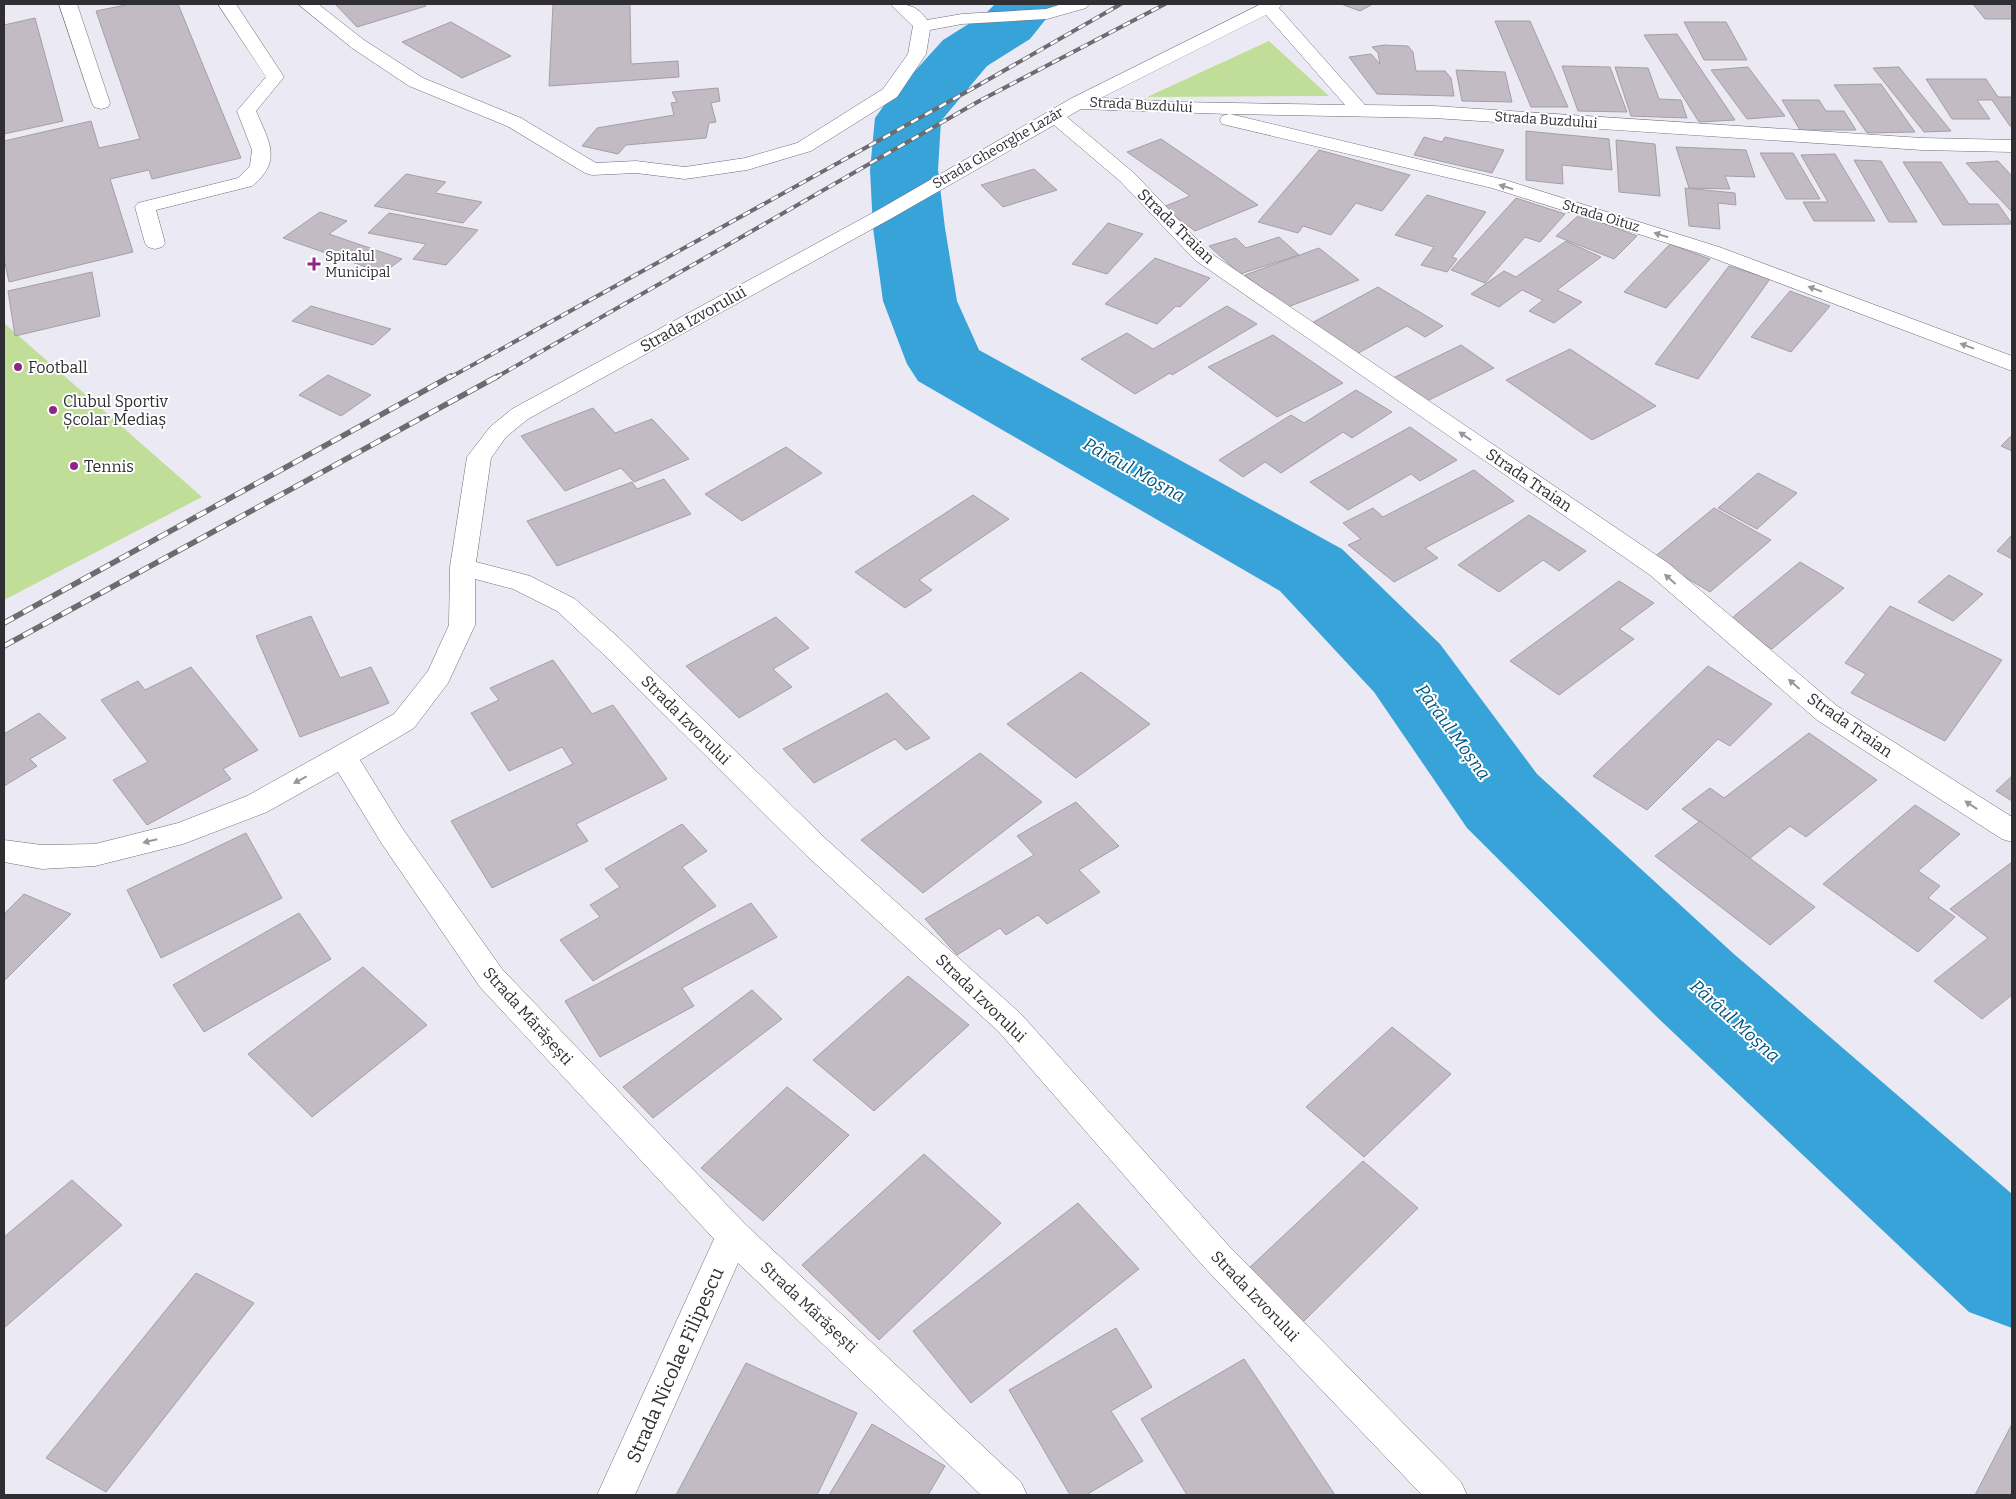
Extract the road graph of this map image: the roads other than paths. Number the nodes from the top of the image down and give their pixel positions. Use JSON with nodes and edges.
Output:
{"nodes":[{"id":1,"x":68,"y":4,"type":"edge"},
{"id":2,"x":227,"y":4,"type":"edge"},
{"id":3,"x":307,"y":4,"type":"edge"},
{"id":4,"x":899,"y":4,"type":"edge"},
{"id":5,"x":1080,"y":4,"type":"edge"},
{"id":6,"x":1271,"y":5,"type":"edge"},
{"id":7,"x":922,"y":26,"type":"junction"},
{"id":8,"x":1079,"y":102,"type":"junction"},
{"id":9,"x":101,"y":103,"type":"dead end"},
{"id":10,"x":1178,"y":108,"type":"junction"},
{"id":11,"x":1360,"y":111,"type":"junction"},
{"id":12,"x":1055,"y":116,"type":"junction"},
{"id":13,"x":2012,"y":146,"type":"edge"},
{"id":14,"x":885,"y":214,"type":"joint"},
{"id":15,"x":155,"y":243,"type":"dead end"},
{"id":16,"x":2012,"y":364,"type":"edge"},
{"id":17,"x":463,"y":567,"type":"junction"},
{"id":18,"x":343,"y":757,"type":"junction"},
{"id":19,"x":2012,"y":831,"type":"edge"},
{"id":20,"x":4,"y":851,"type":"edge"},
{"id":21,"x":733,"y":1235,"type":"junction"},
{"id":22,"x":616,"y":1495,"type":"edge"},
{"id":23,"x":1008,"y":1495,"type":"edge"},
{"id":24,"x":1448,"y":1495,"type":"edge"}],
"edges":[{"from":1,"to":9,"type":"street"},
{"from":2,"to":15,"type":"street"},
{"from":3,"to":7,"type":"street"},
{"from":4,"to":7,"type":"street"},
{"from":5,"to":7,"type":"street"},
{"from":6,"to":8,"type":"street","name":"Strada Gheorghe Lazăr"},
{"from":6,"to":11,"type":"street"},
{"from":8,"to":10,"type":"street","name":"Strada Buzdului"},
{"from":8,"to":12,"type":"street","name":"Strada Gheorghe Lazăr"},
{"from":10,"to":11,"type":"street","name":"Strada Buzdului"},
{"from":16,"to":10,"type":"street","name":"Strada Oituz","one_way":true},
{"from":11,"to":13,"type":"street","name":"Strada Buzdului"},
{"from":12,"to":14,"type":"street","name":"Strada Gheorghe Lazăr"},
{"from":19,"to":12,"type":"street","name":"Strada Traian","one_way":true},
{"from":14,"to":17,"type":"street","name":"Strada Izvorului"},
{"from":17,"to":18,"type":"street","name":"Strada Izvorului"},
{"from":17,"to":24,"type":"street","name":"Strada Izvorului"},
{"from":18,"to":20,"type":"street","one_way":true},
{"from":18,"to":21,"type":"street","name":"Strada Mărășești"},
{"from":21,"to":22,"type":"street","name":"Strada Nicolae Filipescu"},
{"from":21,"to":23,"type":"street","name":"Strada Mărășești"}]}
